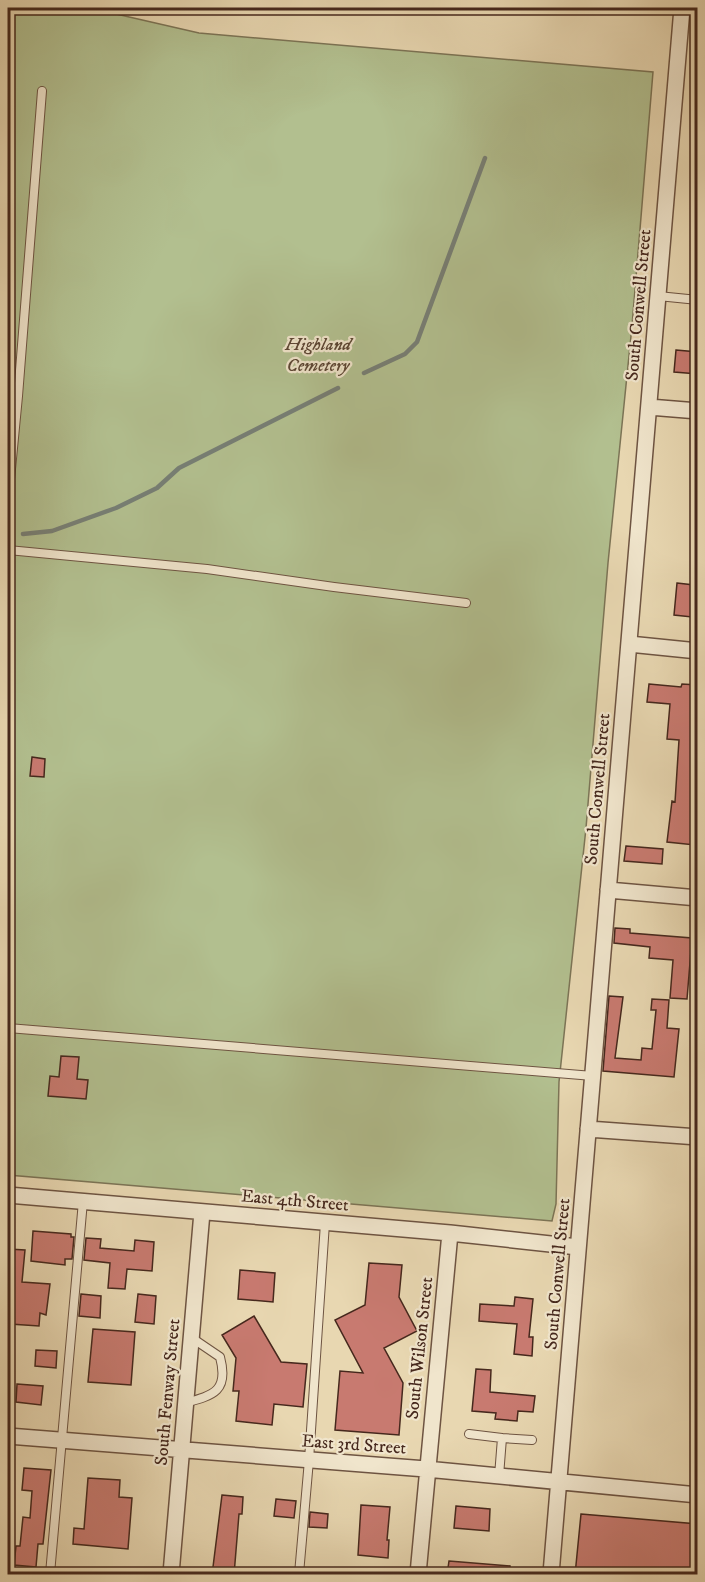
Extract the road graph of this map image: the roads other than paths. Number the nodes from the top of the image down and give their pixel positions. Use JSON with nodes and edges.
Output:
{"nodes":[{"id":1,"x":682,"y":8,"type":"edge"},
{"id":2,"x":42,"y":91,"type":"dead end"},
{"id":3,"x":658,"y":296,"type":"junction"},
{"id":4,"x":698,"y":300,"type":"edge"},
{"id":5,"x":649,"y":406,"type":"junction"},
{"id":6,"x":698,"y":411,"type":"edge"},
{"id":7,"x":8,"y":500,"type":"edge"},
{"id":8,"x":8,"y":550,"type":"edge"},
{"id":9,"x":466,"y":603,"type":"dead end"},
{"id":10,"x":629,"y":644,"type":"junction"},
{"id":11,"x":698,"y":651,"type":"edge"},
{"id":12,"x":608,"y":890,"type":"junction"},
{"id":13,"x":698,"y":898,"type":"edge"},
{"id":14,"x":8,"y":1028,"type":"edge"},
{"id":15,"x":593,"y":1076,"type":"junction"},
{"id":16,"x":588,"y":1129,"type":"junction"},
{"id":17,"x":698,"y":1137,"type":"edge"},
{"id":18,"x":8,"y":1195,"type":"edge"},
{"id":19,"x":83,"y":1201,"type":"junction"},
{"id":20,"x":202,"y":1212,"type":"junction"},
{"id":21,"x":325,"y":1223,"type":"junction"},
{"id":22,"x":450,"y":1233,"type":"junction"},
{"id":23,"x":578,"y":1247,"type":"junction"},
{"id":24,"x":191,"y":1338,"type":"junction"},
{"id":25,"x":185,"y":1403,"type":"junction"},
{"id":26,"x":469,"y":1434,"type":"dead end"},
{"id":27,"x":8,"y":1436,"type":"edge"},
{"id":28,"x":502,"y":1437,"type":"junction"},
{"id":29,"x":62,"y":1440,"type":"junction"},
{"id":30,"x":532,"y":1440,"type":"dead end"},
{"id":31,"x":181,"y":1451,"type":"junction"},
{"id":32,"x":309,"y":1460,"type":"junction"},
{"id":33,"x":426,"y":1469,"type":"junction"},
{"id":34,"x":499,"y":1476,"type":"junction"},
{"id":35,"x":559,"y":1481,"type":"junction"},
{"id":36,"x":698,"y":1494,"type":"edge"},
{"id":37,"x":50,"y":1575,"type":"edge"},
{"id":38,"x":171,"y":1575,"type":"edge"},
{"id":39,"x":299,"y":1575,"type":"edge"},
{"id":40,"x":418,"y":1575,"type":"edge"},
{"id":41,"x":551,"y":1575,"type":"edge"}],
"edges":[{"from":1,"to":3,"type":"street","name":"South Conwell Street"},
{"from":2,"to":7,"type":"lane"},
{"from":3,"to":4,"type":"lane"},
{"from":3,"to":5,"type":"street","name":"South Conwell Street"},
{"from":5,"to":6,"type":"street"},
{"from":5,"to":10,"type":"street","name":"South Conwell Street"},
{"from":8,"to":9,"type":"lane"},
{"from":10,"to":11,"type":"street"},
{"from":10,"to":12,"type":"street","name":"South Conwell Street"},
{"from":12,"to":13,"type":"street"},
{"from":12,"to":15,"type":"street","name":"South Conwell Street"},
{"from":14,"to":15,"type":"lane"},
{"from":15,"to":16,"type":"street","name":"South Conwell Street"},
{"from":16,"to":17,"type":"street"},
{"from":16,"to":23,"type":"street","name":"South Conwell Street"},
{"from":18,"to":19,"type":"street","name":"East 4th Street"},
{"from":19,"to":20,"type":"street","name":"East 4th Street"},
{"from":19,"to":29,"type":"lane"},
{"from":20,"to":21,"type":"street","name":"East 4th Street"},
{"from":20,"to":24,"type":"street","name":"South Fenway Street"},
{"from":21,"to":22,"type":"street","name":"East 4th Street"},
{"from":21,"to":32,"type":"lane"},
{"from":22,"to":23,"type":"street","name":"East 4th Street"},
{"from":22,"to":33,"type":"street","name":"South Wilson Street"},
{"from":23,"to":35,"type":"street","name":"South Conwell Street"},
{"from":24,"to":25,"type":"street","name":"South Fenway Street"},
{"from":24,"to":25,"type":"lane"},
{"from":25,"to":31,"type":"street","name":"South Fenway Street"},
{"from":26,"to":28,"type":"lane"},
{"from":27,"to":29,"type":"street","name":"East 3rd Street"},
{"from":28,"to":30,"type":"lane"},
{"from":28,"to":34,"type":"lane"},
{"from":29,"to":31,"type":"street","name":"East 3rd Street"},
{"from":29,"to":37,"type":"lane"},
{"from":31,"to":32,"type":"street","name":"East 3rd Street"},
{"from":31,"to":38,"type":"street","name":"South Fenway Street"},
{"from":32,"to":33,"type":"street","name":"East 3rd Street"},
{"from":32,"to":39,"type":"lane"},
{"from":33,"to":34,"type":"street","name":"East 3rd Street"},
{"from":33,"to":40,"type":"street","name":"South Wilson Street"},
{"from":34,"to":35,"type":"street","name":"East 3rd Street"},
{"from":35,"to":36,"type":"street","name":"East 3rd Street"},
{"from":35,"to":41,"type":"street","name":"South Conwell Street"}]}
